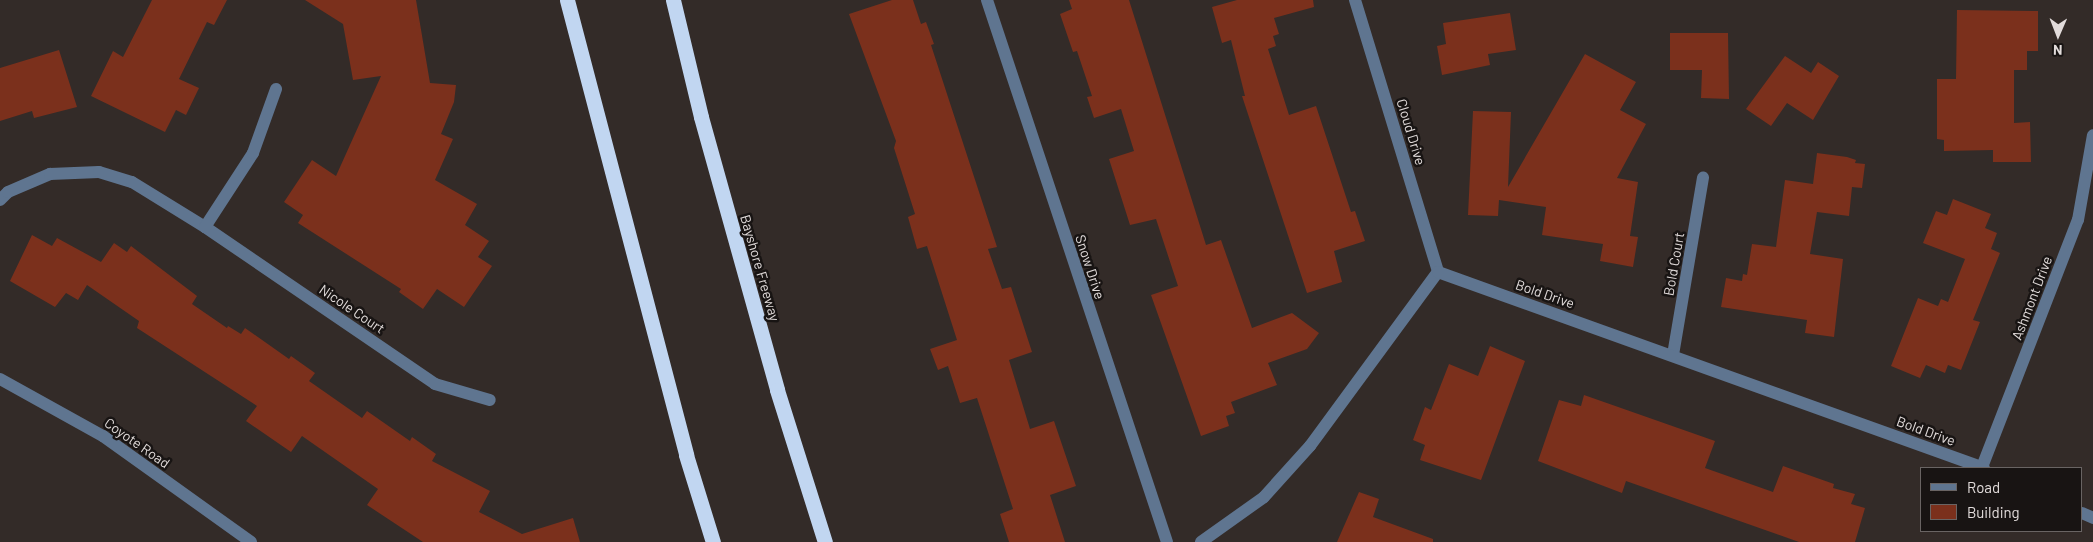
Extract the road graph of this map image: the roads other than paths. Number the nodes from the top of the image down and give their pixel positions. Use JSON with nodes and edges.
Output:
{"nodes":[{"id":1,"x":567,"y":0,"type":"edge"},
{"id":2,"x":673,"y":0,"type":"edge"},
{"id":3,"x":987,"y":0,"type":"edge"},
{"id":4,"x":1355,"y":0,"type":"edge"},
{"id":5,"x":276,"y":89,"type":"dead end"},
{"id":6,"x":2093,"y":136,"type":"edge"},
{"id":7,"x":1703,"y":178,"type":"dead end"},
{"id":8,"x":0,"y":200,"type":"edge"},
{"id":9,"x":204,"y":227,"type":"junction"},
{"id":10,"x":1438,"y":272,"type":"junction"},
{"id":11,"x":1673,"y":355,"type":"junction"},
{"id":12,"x":0,"y":379,"type":"edge"},
{"id":13,"x":490,"y":400,"type":"dead end"},
{"id":14,"x":1980,"y":467,"type":"edge"},
{"id":15,"x":1983,"y":467,"type":"edge"},
{"id":16,"x":251,"y":542,"type":"edge"},
{"id":17,"x":713,"y":542,"type":"edge"},
{"id":18,"x":825,"y":542,"type":"edge"},
{"id":19,"x":1167,"y":542,"type":"edge"},
{"id":20,"x":1201,"y":542,"type":"edge"}],
"edges":[{"from":1,"to":17,"type":"highway"},
{"from":2,"to":18,"type":"highway","name":"Bayshore Freeway"},
{"from":3,"to":19,"type":"street","name":"Snow Drive"},
{"from":4,"to":10,"type":"street","name":"Cloud Drive"},
{"from":5,"to":9,"type":"street"},
{"from":6,"to":15,"type":"street","name":"Ashmont Drive"},
{"from":7,"to":11,"type":"street","name":"Bold Court"},
{"from":8,"to":9,"type":"street","name":"Nicole Court"},
{"from":9,"to":13,"type":"street","name":"Nicole Court"},
{"from":10,"to":11,"type":"street","name":"Bold Drive"},
{"from":10,"to":20,"type":"street"},
{"from":11,"to":14,"type":"street","name":"Bold Drive"},
{"from":12,"to":16,"type":"street","name":"Coyote Road"}]}
